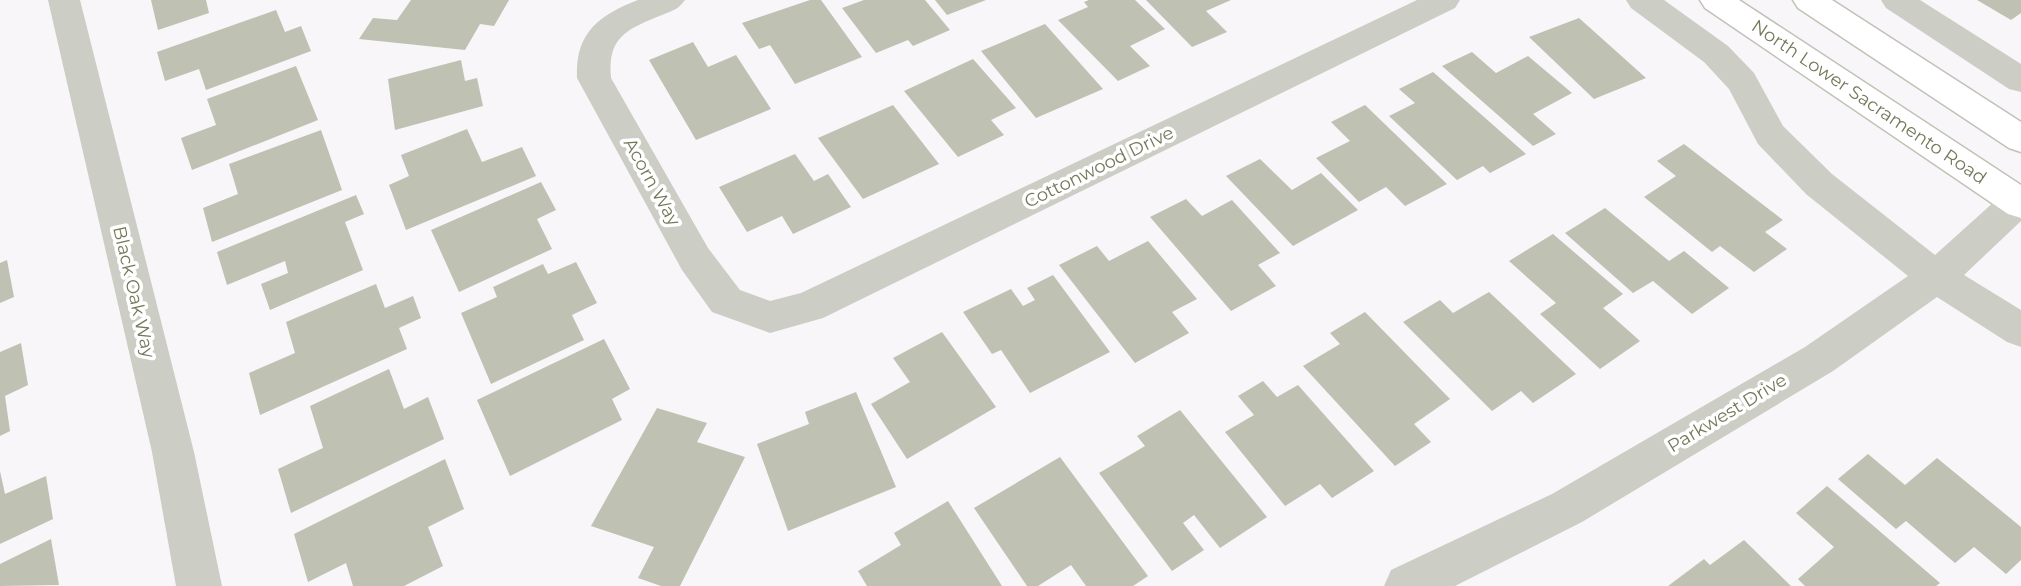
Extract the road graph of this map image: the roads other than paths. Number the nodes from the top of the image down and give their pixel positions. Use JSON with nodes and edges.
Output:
{"nodes":[{"id":1,"x":64,"y":0,"type":"edge"},
{"id":2,"x":669,"y":0,"type":"edge"},
{"id":3,"x":1444,"y":0,"type":"edge"},
{"id":4,"x":1642,"y":0,"type":"edge"},
{"id":5,"x":1716,"y":0,"type":"edge"},
{"id":6,"x":1809,"y":0,"type":"edge"},
{"id":7,"x":1897,"y":0,"type":"edge"},
{"id":8,"x":2021,"y":80,"type":"edge"},
{"id":9,"x":2021,"y":139,"type":"edge"},
{"id":10,"x":2020,"y":202,"type":"edge"},
{"id":11,"x":1936,"y":277,"type":"junction"},
{"id":12,"x":750,"y":310,"type":"joint"},
{"id":13,"x":2021,"y":330,"type":"edge"},
{"id":14,"x":199,"y":586,"type":"edge"},
{"id":15,"x":1407,"y":586,"type":"edge"}],
"edges":[{"from":1,"to":14,"type":"street","name":"Black Oak Way"},
{"from":2,"to":12,"type":"street","name":"Acorn Way"},
{"from":3,"to":12,"type":"street","name":"Cottonwood Drive"},
{"from":4,"to":11,"type":"street"},
{"from":5,"to":10,"type":"main road","name":"North Lower Sacramento Road"},
{"from":6,"to":9,"type":"main road"},
{"from":7,"to":8,"type":"street"},
{"from":10,"to":11,"type":"street","name":"Parkwest Drive"},
{"from":11,"to":13,"type":"street"},
{"from":11,"to":15,"type":"street","name":"Parkwest Drive"}]}
